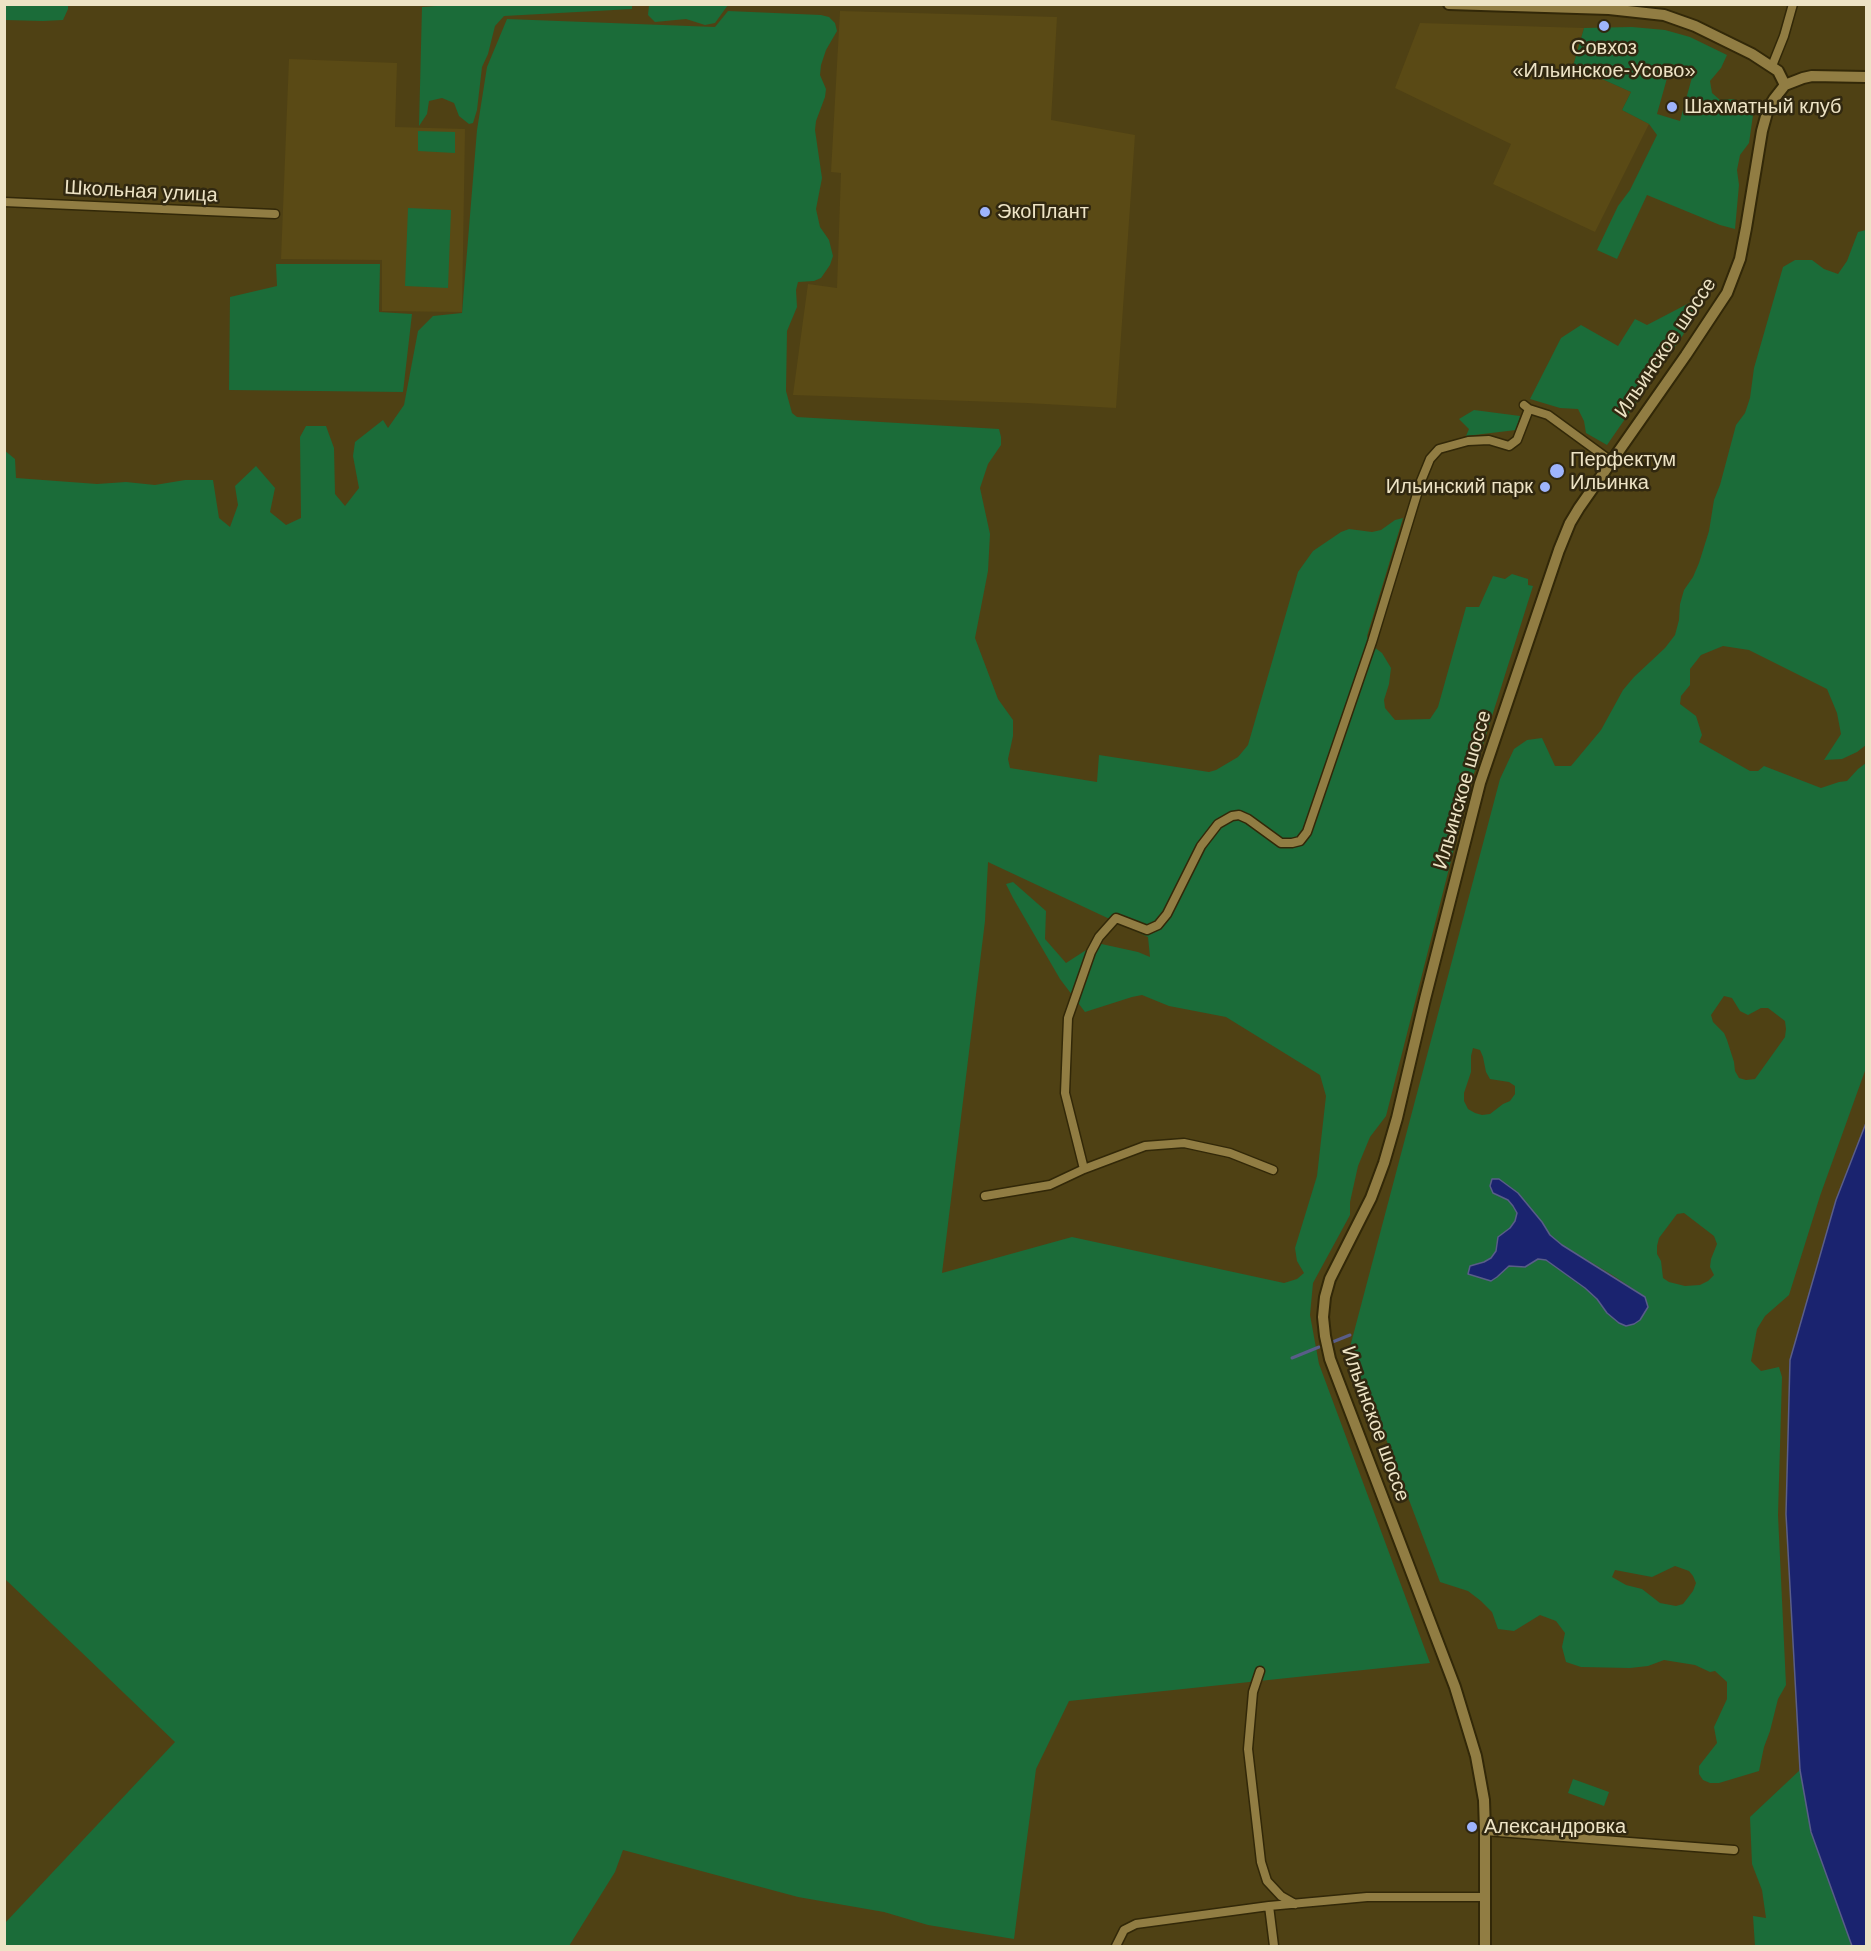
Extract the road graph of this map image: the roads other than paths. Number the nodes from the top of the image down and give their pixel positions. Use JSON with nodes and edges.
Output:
{"nodes":[{"id":1,"x":1449,"y":4,"type":"edge"},
{"id":2,"x":1792,"y":4,"type":"edge"},
{"id":3,"x":1772,"y":66,"type":"junction"},
{"id":4,"x":1866,"y":77,"type":"edge"},
{"id":5,"x":1785,"y":85,"type":"junction"},
{"id":6,"x":4,"y":202,"type":"edge"},
{"id":7,"x":275,"y":214,"type":"dead end"},
{"id":8,"x":1611,"y":461,"type":"junction"},
{"id":9,"x":1083,"y":1169,"type":"junction"},
{"id":10,"x":1273,"y":1170,"type":"dead end"},
{"id":11,"x":985,"y":1196,"type":"dead end"},
{"id":12,"x":1260,"y":1671,"type":"dead end"},
{"id":13,"x":1485,"y":1832,"type":"junction"},
{"id":14,"x":1734,"y":1850,"type":"dead end"},
{"id":15,"x":1485,"y":1897,"type":"junction"},
{"id":16,"x":1296,"y":1904,"type":"junction"},
{"id":17,"x":1269,"y":1906,"type":"junction"},
{"id":18,"x":1116,"y":1947,"type":"edge"},
{"id":19,"x":1274,"y":1947,"type":"edge"},
{"id":20,"x":1485,"y":1947,"type":"edge"}],
"edges":[{"from":1,"to":3,"type":"main road"},
{"from":2,"to":3,"type":"street"},
{"from":3,"to":5,"type":"main road"},
{"from":4,"to":5,"type":"main road"},
{"from":5,"to":8,"type":"main road","name":"Ильинское шоссе"},
{"from":6,"to":7,"type":"street","name":"Школьная улица"},
{"from":8,"to":9,"type":"street"},
{"from":8,"to":13,"type":"main road","name":"Ильинское шоссе"},
{"from":9,"to":10,"type":"street"},
{"from":9,"to":11,"type":"street"},
{"from":12,"to":16,"type":"street"},
{"from":13,"to":14,"type":"street"},
{"from":13,"to":15,"type":"main road","name":"Ильинское шоссе"},
{"from":15,"to":16,"type":"street"},
{"from":15,"to":20,"type":"main road","name":"Ильинское шоссе"},
{"from":16,"to":17,"type":"street"},
{"from":17,"to":18,"type":"street"},
{"from":17,"to":19,"type":"street"}]}
